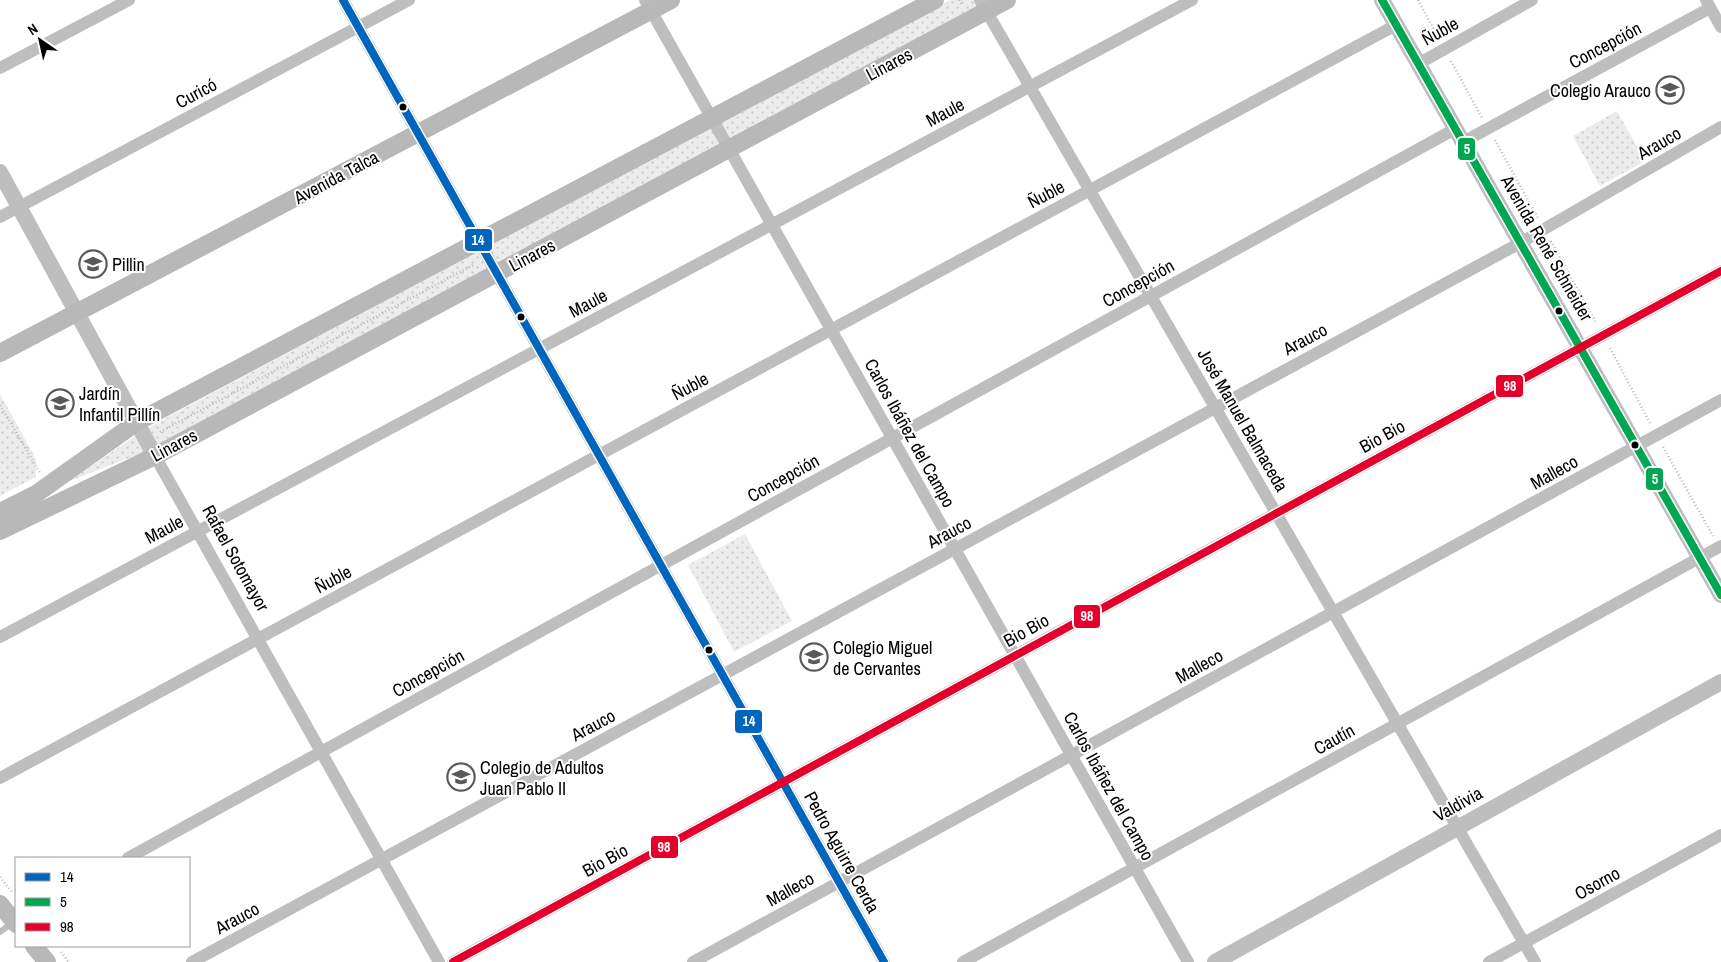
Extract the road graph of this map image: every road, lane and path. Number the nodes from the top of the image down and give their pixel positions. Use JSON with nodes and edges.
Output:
{"nodes":[{"id":1,"x":128,"y":0,"type":"edge"},
{"id":2,"x":343,"y":0,"type":"edge"},
{"id":3,"x":409,"y":0,"type":"edge"},
{"id":4,"x":671,"y":0,"type":"edge"},
{"id":5,"x":935,"y":0,"type":"edge"},
{"id":6,"x":1007,"y":0,"type":"edge"},
{"id":7,"x":1192,"y":0,"type":"edge"},
{"id":8,"x":1382,"y":0,"type":"edge"},
{"id":9,"x":1418,"y":0,"type":"edge"},
{"id":10,"x":1532,"y":0,"type":"edge"},
{"id":11,"x":1708,"y":4,"type":"edge"},
{"id":12,"x":648,"y":5,"type":"edge"},
{"id":13,"x":983,"y":6,"type":"edge"},
{"id":14,"x":1396,"y":25,"type":"junction"},
{"id":15,"x":358,"y":27,"type":"junction"},
{"id":16,"x":1721,"y":27,"type":"edge"},
{"id":17,"x":1445,"y":49,"type":"junction"},
{"id":18,"x":1418,"y":64,"type":"junction"},
{"id":19,"x":0,"y":68,"type":"edge"},
{"id":20,"x":1030,"y":86,"type":"junction"},
{"id":21,"x":713,"y":118,"type":"junction"},
{"id":22,"x":1488,"y":128,"type":"junction"},
{"id":23,"x":1721,"y":128,"type":"edge"},
{"id":24,"x":418,"y":133,"type":"junction"},
{"id":25,"x":1459,"y":135,"type":"junction"},
{"id":26,"x":730,"y":149,"type":"junction"},
{"id":27,"x":0,"y":172,"type":"edge"},
{"id":28,"x":1090,"y":190,"type":"junction"},
{"id":29,"x":19,"y":207,"type":"junction"},
{"id":30,"x":0,"y":217,"type":"edge"},
{"id":31,"x":772,"y":224,"type":"junction"},
{"id":32,"x":1544,"y":229,"type":"junction"},
{"id":33,"x":479,"y":241,"type":"junction"},
{"id":34,"x":1520,"y":243,"type":"junction"},
{"id":35,"x":1721,"y":271,"type":"edge"},
{"id":36,"x":497,"y":273,"type":"junction"},
{"id":37,"x":1151,"y":296,"type":"junction"},
{"id":38,"x":77,"y":313,"type":"junction"},
{"id":39,"x":832,"y":330,"type":"junction"},
{"id":40,"x":1603,"y":336,"type":"junction"},
{"id":41,"x":539,"y":348,"type":"junction"},
{"id":42,"x":1580,"y":348,"type":"junction"},
{"id":43,"x":0,"y":353,"type":"edge"},
{"id":44,"x":1721,"y":400,"type":"edge"},
{"id":45,"x":0,"y":405,"type":"edge"},
{"id":46,"x":1215,"y":408,"type":"junction"},
{"id":47,"x":137,"y":422,"type":"junction"},
{"id":48,"x":1657,"y":436,"type":"junction"},
{"id":49,"x":892,"y":438,"type":"junction"},
{"id":50,"x":1637,"y":447,"type":"junction"},
{"id":51,"x":599,"y":455,"type":"junction"},
{"id":52,"x":156,"y":456,"type":"junction"},
{"id":53,"x":47,"y":486,"type":"junction"},
{"id":54,"x":0,"y":512,"type":"edge"},
{"id":55,"x":1276,"y":514,"type":"junction"},
{"id":56,"x":0,"y":531,"type":"edge"},
{"id":57,"x":198,"y":531,"type":"junction"},
{"id":58,"x":1720,"y":547,"type":"edge"},
{"id":59,"x":955,"y":548,"type":"junction"},
{"id":60,"x":1700,"y":558,"type":"junction"},
{"id":61,"x":661,"y":565,"type":"junction"},
{"id":62,"x":1721,"y":595,"type":"edge"},
{"id":63,"x":1333,"y":613,"type":"junction"},
{"id":64,"x":0,"y":637,"type":"edge"},
{"id":65,"x":258,"y":639,"type":"junction"},
{"id":66,"x":1016,"y":656,"type":"junction"},
{"id":67,"x":722,"y":674,"type":"junction"},
{"id":68,"x":1721,"y":682,"type":"edge"},
{"id":69,"x":1397,"y":724,"type":"junction"},
{"id":70,"x":321,"y":752,"type":"junction"},
{"id":71,"x":1072,"y":755,"type":"junction"},
{"id":72,"x":0,"y":778,"type":"edge"},
{"id":73,"x":783,"y":782,"type":"junction"},
{"id":74,"x":1457,"y":828,"type":"junction"},
{"id":75,"x":1721,"y":835,"type":"edge"},
{"id":76,"x":130,"y":857,"type":"edge"},
{"id":77,"x":382,"y":859,"type":"junction"},
{"id":78,"x":1135,"y":868,"type":"junction"},
{"id":79,"x":0,"y":877,"type":"edge"},
{"id":80,"x":840,"y":882,"type":"junction"},
{"id":81,"x":15,"y":896,"type":"edge"},
{"id":82,"x":0,"y":904,"type":"edge"},
{"id":83,"x":12,"y":924,"type":"edge"},
{"id":84,"x":1524,"y":943,"type":"junction"},
{"id":85,"x":35,"y":947,"type":"edge"},
{"id":86,"x":60,"y":951,"type":"dead end"},
{"id":87,"x":47,"y":962,"type":"edge"},
{"id":88,"x":69,"y":962,"type":"edge"},
{"id":89,"x":192,"y":962,"type":"edge"},
{"id":90,"x":439,"y":962,"type":"edge"},
{"id":91,"x":453,"y":962,"type":"edge"},
{"id":92,"x":693,"y":962,"type":"edge"},
{"id":93,"x":884,"y":962,"type":"edge"},
{"id":94,"x":963,"y":962,"type":"edge"},
{"id":95,"x":1188,"y":962,"type":"edge"},
{"id":96,"x":1215,"y":962,"type":"edge"},
{"id":97,"x":1489,"y":962,"type":"edge"},
{"id":98,"x":1535,"y":962,"type":"edge"}],
"edges":[{"from":1,"to":19,"type":"street"},
{"from":2,"to":15,"type":"street","name":"Pedro Aguirre Cerda"},
{"from":3,"to":15,"type":"street","name":"Curicó"},
{"from":4,"to":12,"type":"main road","name":"Avenida Talca"},
{"from":5,"to":21,"type":"main road","name":"Linares"},
{"from":6,"to":13,"type":"main road","name":"Linares"},
{"from":7,"to":20,"type":"street","name":"Maule"},
{"from":8,"to":14,"type":"street","name":"Avenida René Schneider"},
{"from":9,"to":17,"type":"path"},
{"from":10,"to":17,"type":"street","name":"Ñuble"},
{"from":11,"to":16,"type":"street"},
{"from":11,"to":22,"type":"street","name":"Concepción"},
{"from":12,"to":21,"type":"street","name":"Carlos Ibáñez del Campo"},
{"from":12,"to":24,"type":"main road","name":"Avenida Talca"},
{"from":13,"to":20,"type":"street","name":"José Manuel Balmaceda"},
{"from":13,"to":26,"type":"main road","name":"Linares"},
{"from":14,"to":18,"type":"street","name":"Avenida René Schneider"},
{"from":14,"to":28,"type":"street","name":"Ñuble"},
{"from":15,"to":24,"type":"street","name":"Pedro Aguirre Cerda"},
{"from":15,"to":29,"type":"street","name":"Curicó"},
{"from":17,"to":18,"type":"street","name":"Ñuble"},
{"from":17,"to":22,"type":"path"},
{"from":18,"to":25,"type":"street","name":"Avenida René Schneider"},
{"from":20,"to":28,"type":"street","name":"José Manuel Balmaceda"},
{"from":20,"to":31,"type":"street","name":"Maule"},
{"from":21,"to":26,"type":"street","name":"Carlos Ibáñez del Campo"},
{"from":21,"to":33,"type":"main road","name":"Linares"},
{"from":22,"to":25,"type":"street","name":"Concepción"},
{"from":22,"to":32,"type":"path"},
{"from":23,"to":32,"type":"street","name":"Arauco"},
{"from":24,"to":33,"type":"street","name":"Pedro Aguirre Cerda"},
{"from":24,"to":38,"type":"main road","name":"Avenida Talca"},
{"from":25,"to":34,"type":"street","name":"Avenida René Schneider"},
{"from":25,"to":37,"type":"street","name":"Concepción"},
{"from":26,"to":31,"type":"street","name":"Carlos Ibáñez del Campo"},
{"from":26,"to":36,"type":"main road","name":"Linares"},
{"from":27,"to":29,"type":"street","name":"Rafael Sotomayor"},
{"from":28,"to":37,"type":"street","name":"José Manuel Balmaceda"},
{"from":28,"to":39,"type":"street","name":"Ñuble"},
{"from":29,"to":30,"type":"street","name":"Curicó"},
{"from":29,"to":38,"type":"street","name":"Rafael Sotomayor"},
{"from":31,"to":39,"type":"street","name":"Carlos Ibáñez del Campo"},
{"from":31,"to":41,"type":"street","name":"Maule"},
{"from":32,"to":34,"type":"street","name":"Arauco"},
{"from":32,"to":40,"type":"path"},
{"from":33,"to":36,"type":"street","name":"Pedro Aguirre Cerda"},
{"from":33,"to":47,"type":"main road","name":"Linares"},
{"from":34,"to":42,"type":"street","name":"Avenida René Schneider"},
{"from":34,"to":46,"type":"street","name":"Arauco"},
{"from":35,"to":40,"type":"street","name":"Bio Bio"},
{"from":36,"to":41,"type":"street","name":"Pedro Aguirre Cerda"},
{"from":36,"to":52,"type":"main road","name":"Linares"},
{"from":37,"to":46,"type":"street","name":"José Manuel Balmaceda"},
{"from":37,"to":49,"type":"street","name":"Concepción"},
{"from":38,"to":43,"type":"main road","name":"Avenida Talca"},
{"from":38,"to":47,"type":"street","name":"Rafael Sotomayor"},
{"from":39,"to":49,"type":"street","name":"Carlos Ibáñez del Campo"},
{"from":39,"to":51,"type":"street","name":"Ñuble"},
{"from":40,"to":42,"type":"street","name":"Bio Bio"},
{"from":40,"to":48,"type":"path"},
{"from":41,"to":51,"type":"street","name":"Pedro Aguirre Cerda"},
{"from":41,"to":57,"type":"street","name":"Maule"},
{"from":42,"to":50,"type":"street","name":"Avenida René Schneider"},
{"from":42,"to":55,"type":"street","name":"Bio Bio"},
{"from":44,"to":48,"type":"street","name":"Malleco"},
{"from":45,"to":53,"type":"path"},
{"from":46,"to":55,"type":"street","name":"José Manuel Balmaceda"},
{"from":46,"to":59,"type":"street","name":"Arauco"},
{"from":47,"to":52,"type":"street","name":"Rafael Sotomayor"},
{"from":47,"to":53,"type":"main road","name":"Linares"},
{"from":48,"to":50,"type":"street","name":"Malleco"},
{"from":48,"to":58,"type":"path"},
{"from":49,"to":59,"type":"street","name":"Carlos Ibáñez del Campo"},
{"from":49,"to":61,"type":"street","name":"Concepción"},
{"from":50,"to":60,"type":"street","name":"Avenida René Schneider"},
{"from":50,"to":63,"type":"street","name":"Malleco"},
{"from":51,"to":61,"type":"street","name":"Pedro Aguirre Cerda"},
{"from":51,"to":65,"type":"street","name":"Ñuble"},
{"from":52,"to":56,"type":"main road","name":"Linares"},
{"from":52,"to":57,"type":"street","name":"Rafael Sotomayor"},
{"from":53,"to":54,"type":"main road","name":"Linares"},
{"from":55,"to":63,"type":"street","name":"José Manuel Balmaceda"},
{"from":55,"to":66,"type":"street","name":"Bio Bio"},
{"from":57,"to":64,"type":"street","name":"Maule"},
{"from":57,"to":65,"type":"street","name":"Rafael Sotomayor"},
{"from":58,"to":60,"type":"street","name":"Cautín"},
{"from":59,"to":66,"type":"street","name":"Carlos Ibáñez del Campo"},
{"from":59,"to":67,"type":"street","name":"Arauco"},
{"from":60,"to":62,"type":"street","name":"Avenida René Schneider"},
{"from":60,"to":69,"type":"street","name":"Cautín"},
{"from":61,"to":67,"type":"street","name":"Pedro Aguirre Cerda"},
{"from":61,"to":70,"type":"street","name":"Concepción"},
{"from":63,"to":69,"type":"street","name":"José Manuel Balmaceda"},
{"from":63,"to":71,"type":"street","name":"Malleco"},
{"from":65,"to":70,"type":"street","name":"Rafael Sotomayor"},
{"from":65,"to":72,"type":"street","name":"Ñuble"},
{"from":66,"to":71,"type":"street","name":"Carlos Ibáñez del Campo"},
{"from":66,"to":73,"type":"street","name":"Bio Bio"},
{"from":67,"to":73,"type":"street","name":"Pedro Aguirre Cerda"},
{"from":67,"to":77,"type":"street","name":"Arauco"},
{"from":68,"to":74,"type":"street","name":"Valdivia"},
{"from":69,"to":74,"type":"street","name":"José Manuel Balmaceda"},
{"from":69,"to":78,"type":"street","name":"Cautín"},
{"from":70,"to":76,"type":"street","name":"Concepción"},
{"from":70,"to":77,"type":"street","name":"Rafael Sotomayor"},
{"from":71,"to":78,"type":"street","name":"Carlos Ibáñez del Campo"},
{"from":71,"to":80,"type":"street","name":"Malleco"},
{"from":73,"to":80,"type":"street","name":"Pedro Aguirre Cerda"},
{"from":73,"to":91,"type":"street","name":"Bio Bio"},
{"from":74,"to":84,"type":"street","name":"José Manuel Balmaceda"},
{"from":74,"to":96,"type":"street","name":"Valdivia"},
{"from":75,"to":84,"type":"street","name":"Osorno"},
{"from":77,"to":89,"type":"street","name":"Arauco"},
{"from":77,"to":90,"type":"street","name":"Rafael Sotomayor"},
{"from":78,"to":94,"type":"street","name":"Cautín"},
{"from":78,"to":95,"type":"street","name":"Carlos Ibáñez del Campo"},
{"from":79,"to":81,"type":"path"},
{"from":80,"to":92,"type":"street","name":"Malleco"},
{"from":80,"to":93,"type":"street","name":"Pedro Aguirre Cerda"},
{"from":82,"to":83,"type":"main road"},
{"from":84,"to":97,"type":"street","name":"Osorno"},
{"from":84,"to":98,"type":"street","name":"José Manuel Balmaceda"},
{"from":85,"to":87,"type":"main road"},
{"from":86,"to":88,"type":"path"}]}
